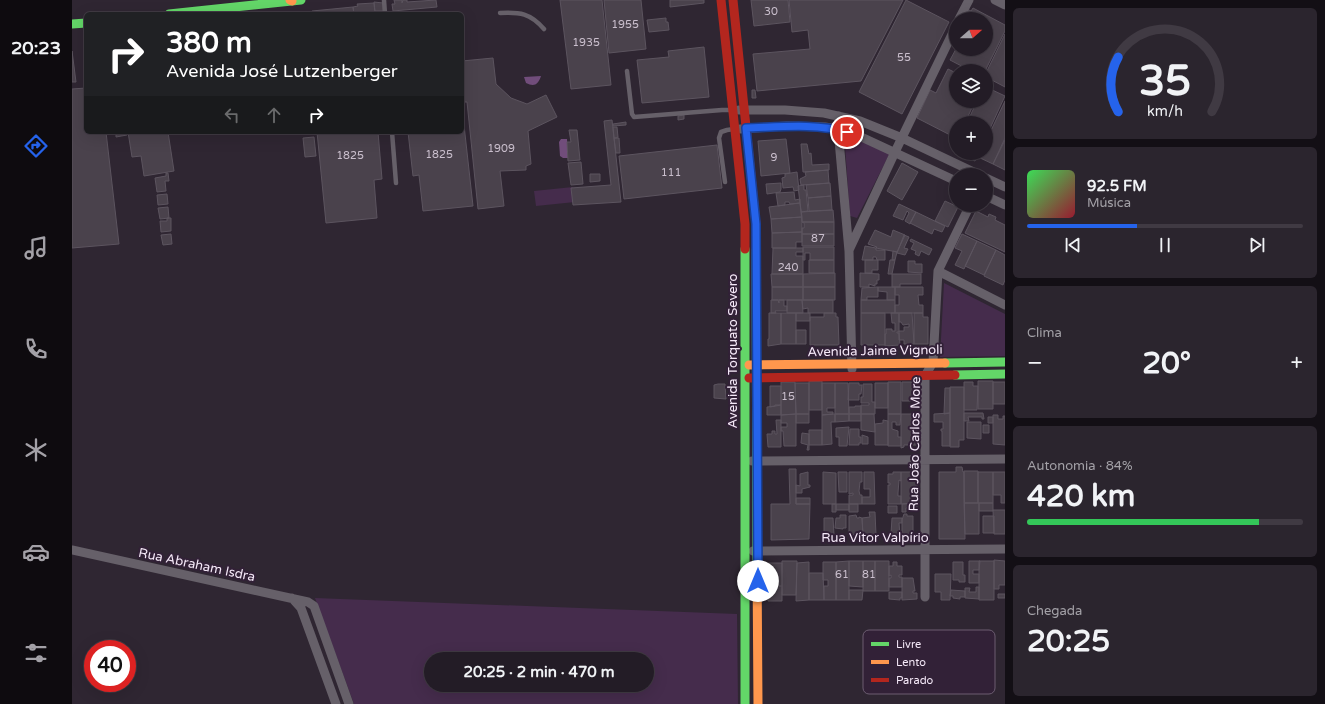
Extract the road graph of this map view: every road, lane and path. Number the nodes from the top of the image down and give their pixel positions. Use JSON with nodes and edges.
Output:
{"nodes":[{"id":1,"x":294,"y":0,"type":"edge"},
{"id":2,"x":384,"y":0,"type":"edge"},
{"id":3,"x":721,"y":0,"type":"edge"},
{"id":4,"x":733,"y":0,"type":"edge"},
{"id":5,"x":969,"y":0,"type":"edge"},
{"id":6,"x":995,"y":0,"type":"edge"},
{"id":7,"x":262,"y":2,"type":"edge"},
{"id":8,"x":1005,"y":5,"type":"edge"},
{"id":9,"x":204,"y":12,"type":"edge"},
{"id":10,"x":385,"y":12,"type":"edge"},
{"id":11,"x":963,"y":12,"type":"edge"},
{"id":12,"x":500,"y":13,"type":"dead end"},
{"id":13,"x":84,"y":23,"type":"edge"},
{"id":14,"x":72,"y":24,"type":"edge"},
{"id":15,"x":544,"y":28,"type":"dead end"},
{"id":16,"x":725,"y":37,"type":"junction"},
{"id":17,"x":737,"y":37,"type":"junction"},
{"id":18,"x":949,"y":41,"type":"edge"},
{"id":19,"x":627,"y":71,"type":"dead end"},
{"id":20,"x":733,"y":110,"type":"junction"},
{"id":21,"x":745,"y":111,"type":"junction"},
{"id":22,"x":839,"y":116,"type":"junction"},
{"id":23,"x":746,"y":128,"type":"junction"},
{"id":24,"x":735,"y":129,"type":"junction"},
{"id":25,"x":838,"y":129,"type":"junction"},
{"id":26,"x":392,"y":134,"type":"edge"},
{"id":27,"x":902,"y":138,"type":"junction"},
{"id":28,"x":895,"y":152,"type":"junction"},
{"id":29,"x":965,"y":168,"type":"edge"},
{"id":30,"x":949,"y":178,"type":"edge"},
{"id":31,"x":993,"y":181,"type":"edge"},
{"id":32,"x":725,"y":182,"type":"dead end"},
{"id":33,"x":396,"y":183,"type":"dead end"},
{"id":34,"x":1005,"y":187,"type":"edge"},
{"id":35,"x":993,"y":199,"type":"edge"},
{"id":36,"x":1005,"y":205,"type":"edge"},
{"id":37,"x":967,"y":212,"type":"edge"},
{"id":38,"x":849,"y":251,"type":"junction"},
{"id":39,"x":938,"y":271,"type":"junction"},
{"id":40,"x":745,"y":291,"type":"junction"},
{"id":41,"x":756,"y":291,"type":"junction"},
{"id":42,"x":1005,"y":305,"type":"edge"},
{"id":43,"x":933,"y":362,"type":"junction"},
{"id":44,"x":1005,"y":362,"type":"edge"},
{"id":45,"x":745,"y":365,"type":"junction"},
{"id":46,"x":757,"y":365,"type":"junction"},
{"id":47,"x":852,"y":365,"type":"junction"},
{"id":48,"x":1005,"y":374,"type":"edge"},
{"id":49,"x":852,"y":376,"type":"junction"},
{"id":50,"x":925,"y":376,"type":"junction"},
{"id":51,"x":745,"y":378,"type":"junction"},
{"id":52,"x":757,"y":378,"type":"junction"},
{"id":53,"x":1005,"y":459,"type":"edge"},
{"id":54,"x":924,"y":460,"type":"junction"},
{"id":55,"x":757,"y":461,"type":"junction"},
{"id":56,"x":745,"y":462,"type":"junction"},
{"id":57,"x":925,"y":549,"type":"junction"},
{"id":58,"x":1005,"y":549,"type":"edge"},
{"id":59,"x":72,"y":550,"type":"edge"},
{"id":60,"x":745,"y":551,"type":"junction"},
{"id":61,"x":758,"y":551,"type":"junction"},
{"id":62,"x":925,"y":597,"type":"dead end"},
{"id":63,"x":292,"y":598,"type":"junction"},
{"id":64,"x":348,"y":701,"type":"edge"},
{"id":65,"x":333,"y":703,"type":"edge"},
{"id":66,"x":745,"y":704,"type":"edge"},
{"id":67,"x":758,"y":704,"type":"edge"}],
"edges":[{"from":1,"to":7,"type":"street"},
{"from":2,"to":10,"type":"lane"},
{"from":3,"to":16,"type":"street","name":"Avenida Torquato Severo"},
{"from":4,"to":17,"type":"street","name":"Avenida Torquato Severo"},
{"from":5,"to":11,"type":"street"},
{"from":6,"to":8,"type":"street"},
{"from":7,"to":9,"type":"street"},
{"from":12,"to":15,"type":"lane"},
{"from":13,"to":14,"type":"street"},
{"from":16,"to":17,"type":"street"},
{"from":16,"to":20,"type":"street","name":"Avenida Torquato Severo"},
{"from":17,"to":21,"type":"street","name":"Avenida Torquato Severo"},
{"from":18,"to":27,"type":"street"},
{"from":19,"to":20,"type":"lane"},
{"from":20,"to":21,"type":"street"},
{"from":20,"to":24,"type":"street","name":"Avenida Torquato Severo"},
{"from":21,"to":22,"type":"street"},
{"from":21,"to":23,"type":"street","name":"Avenida Torquato Severo"},
{"from":22,"to":25,"type":"street"},
{"from":22,"to":27,"type":"street"},
{"from":23,"to":24,"type":"street"},
{"from":23,"to":25,"type":"street"},
{"from":23,"to":41,"type":"street","name":"Avenida Torquato Severo"},
{"from":24,"to":32,"type":"lane"},
{"from":24,"to":40,"type":"street","name":"Avenida Torquato Severo"},
{"from":25,"to":28,"type":"street"},
{"from":25,"to":38,"type":"street"},
{"from":26,"to":33,"type":"lane"},
{"from":27,"to":28,"type":"street"},
{"from":27,"to":29,"type":"street"},
{"from":28,"to":30,"type":"street"},
{"from":28,"to":38,"type":"street"},
{"from":31,"to":34,"type":"street"},
{"from":35,"to":36,"type":"street"},
{"from":37,"to":39,"type":"street","name":"Rua João Carlos More"},
{"from":38,"to":47,"type":"street"},
{"from":39,"to":42,"type":"street"},
{"from":39,"to":43,"type":"street","name":"Rua João Carlos More"},
{"from":40,"to":41,"type":"street"},
{"from":40,"to":45,"type":"street","name":"Avenida Torquato Severo"},
{"from":41,"to":46,"type":"street","name":"Avenida Torquato Severo"},
{"from":43,"to":44,"type":"street","name":"Avenida Jaime Vignoli"},
{"from":43,"to":47,"type":"street","name":"Avenida Jaime Vignoli"},
{"from":43,"to":50,"type":"street","name":"Rua João Carlos More"},
{"from":45,"to":46,"type":"street","name":"Avenida Jaime Vignoli"},
{"from":45,"to":51,"type":"street","name":"Avenida Torquato Severo"},
{"from":46,"to":47,"type":"street","name":"Avenida Jaime Vignoli"},
{"from":46,"to":52,"type":"street","name":"Avenida Torquato Severo"},
{"from":47,"to":49,"type":"street"},
{"from":48,"to":50,"type":"street","name":"Avenida Jaime Vignoli"},
{"from":49,"to":50,"type":"street","name":"Avenida Jaime Vignoli"},
{"from":49,"to":52,"type":"street","name":"Avenida Jaime Vignoli"},
{"from":50,"to":54,"type":"street","name":"Rua João Carlos More"},
{"from":51,"to":52,"type":"street","name":"Avenida Jaime Vignoli"},
{"from":51,"to":56,"type":"street","name":"Avenida Torquato Severo"},
{"from":52,"to":55,"type":"street","name":"Avenida Torquato Severo"},
{"from":53,"to":54,"type":"street"},
{"from":54,"to":55,"type":"street"},
{"from":54,"to":57,"type":"street","name":"Rua João Carlos More"},
{"from":55,"to":56,"type":"street"},
{"from":55,"to":61,"type":"street","name":"Avenida Torquato Severo"},
{"from":56,"to":60,"type":"street","name":"Avenida Torquato Severo"},
{"from":57,"to":58,"type":"street","name":"Rua Vítor Valpírio"},
{"from":57,"to":61,"type":"street","name":"Rua Vítor Valpírio"},
{"from":57,"to":62,"type":"street","name":"Rua João Carlos More"},
{"from":59,"to":63,"type":"street","name":"Rua Abraham Isdra"},
{"from":60,"to":61,"type":"street","name":"Rua Vítor Valpírio"},
{"from":60,"to":66,"type":"street","name":"Avenida Torquato Severo"},
{"from":61,"to":67,"type":"street","name":"Avenida Torquato Severo"},
{"from":63,"to":64,"type":"street","name":"Rua Abraham Isdra"},
{"from":63,"to":65,"type":"street"},
{"from":64,"to":65,"type":"street"}]}
